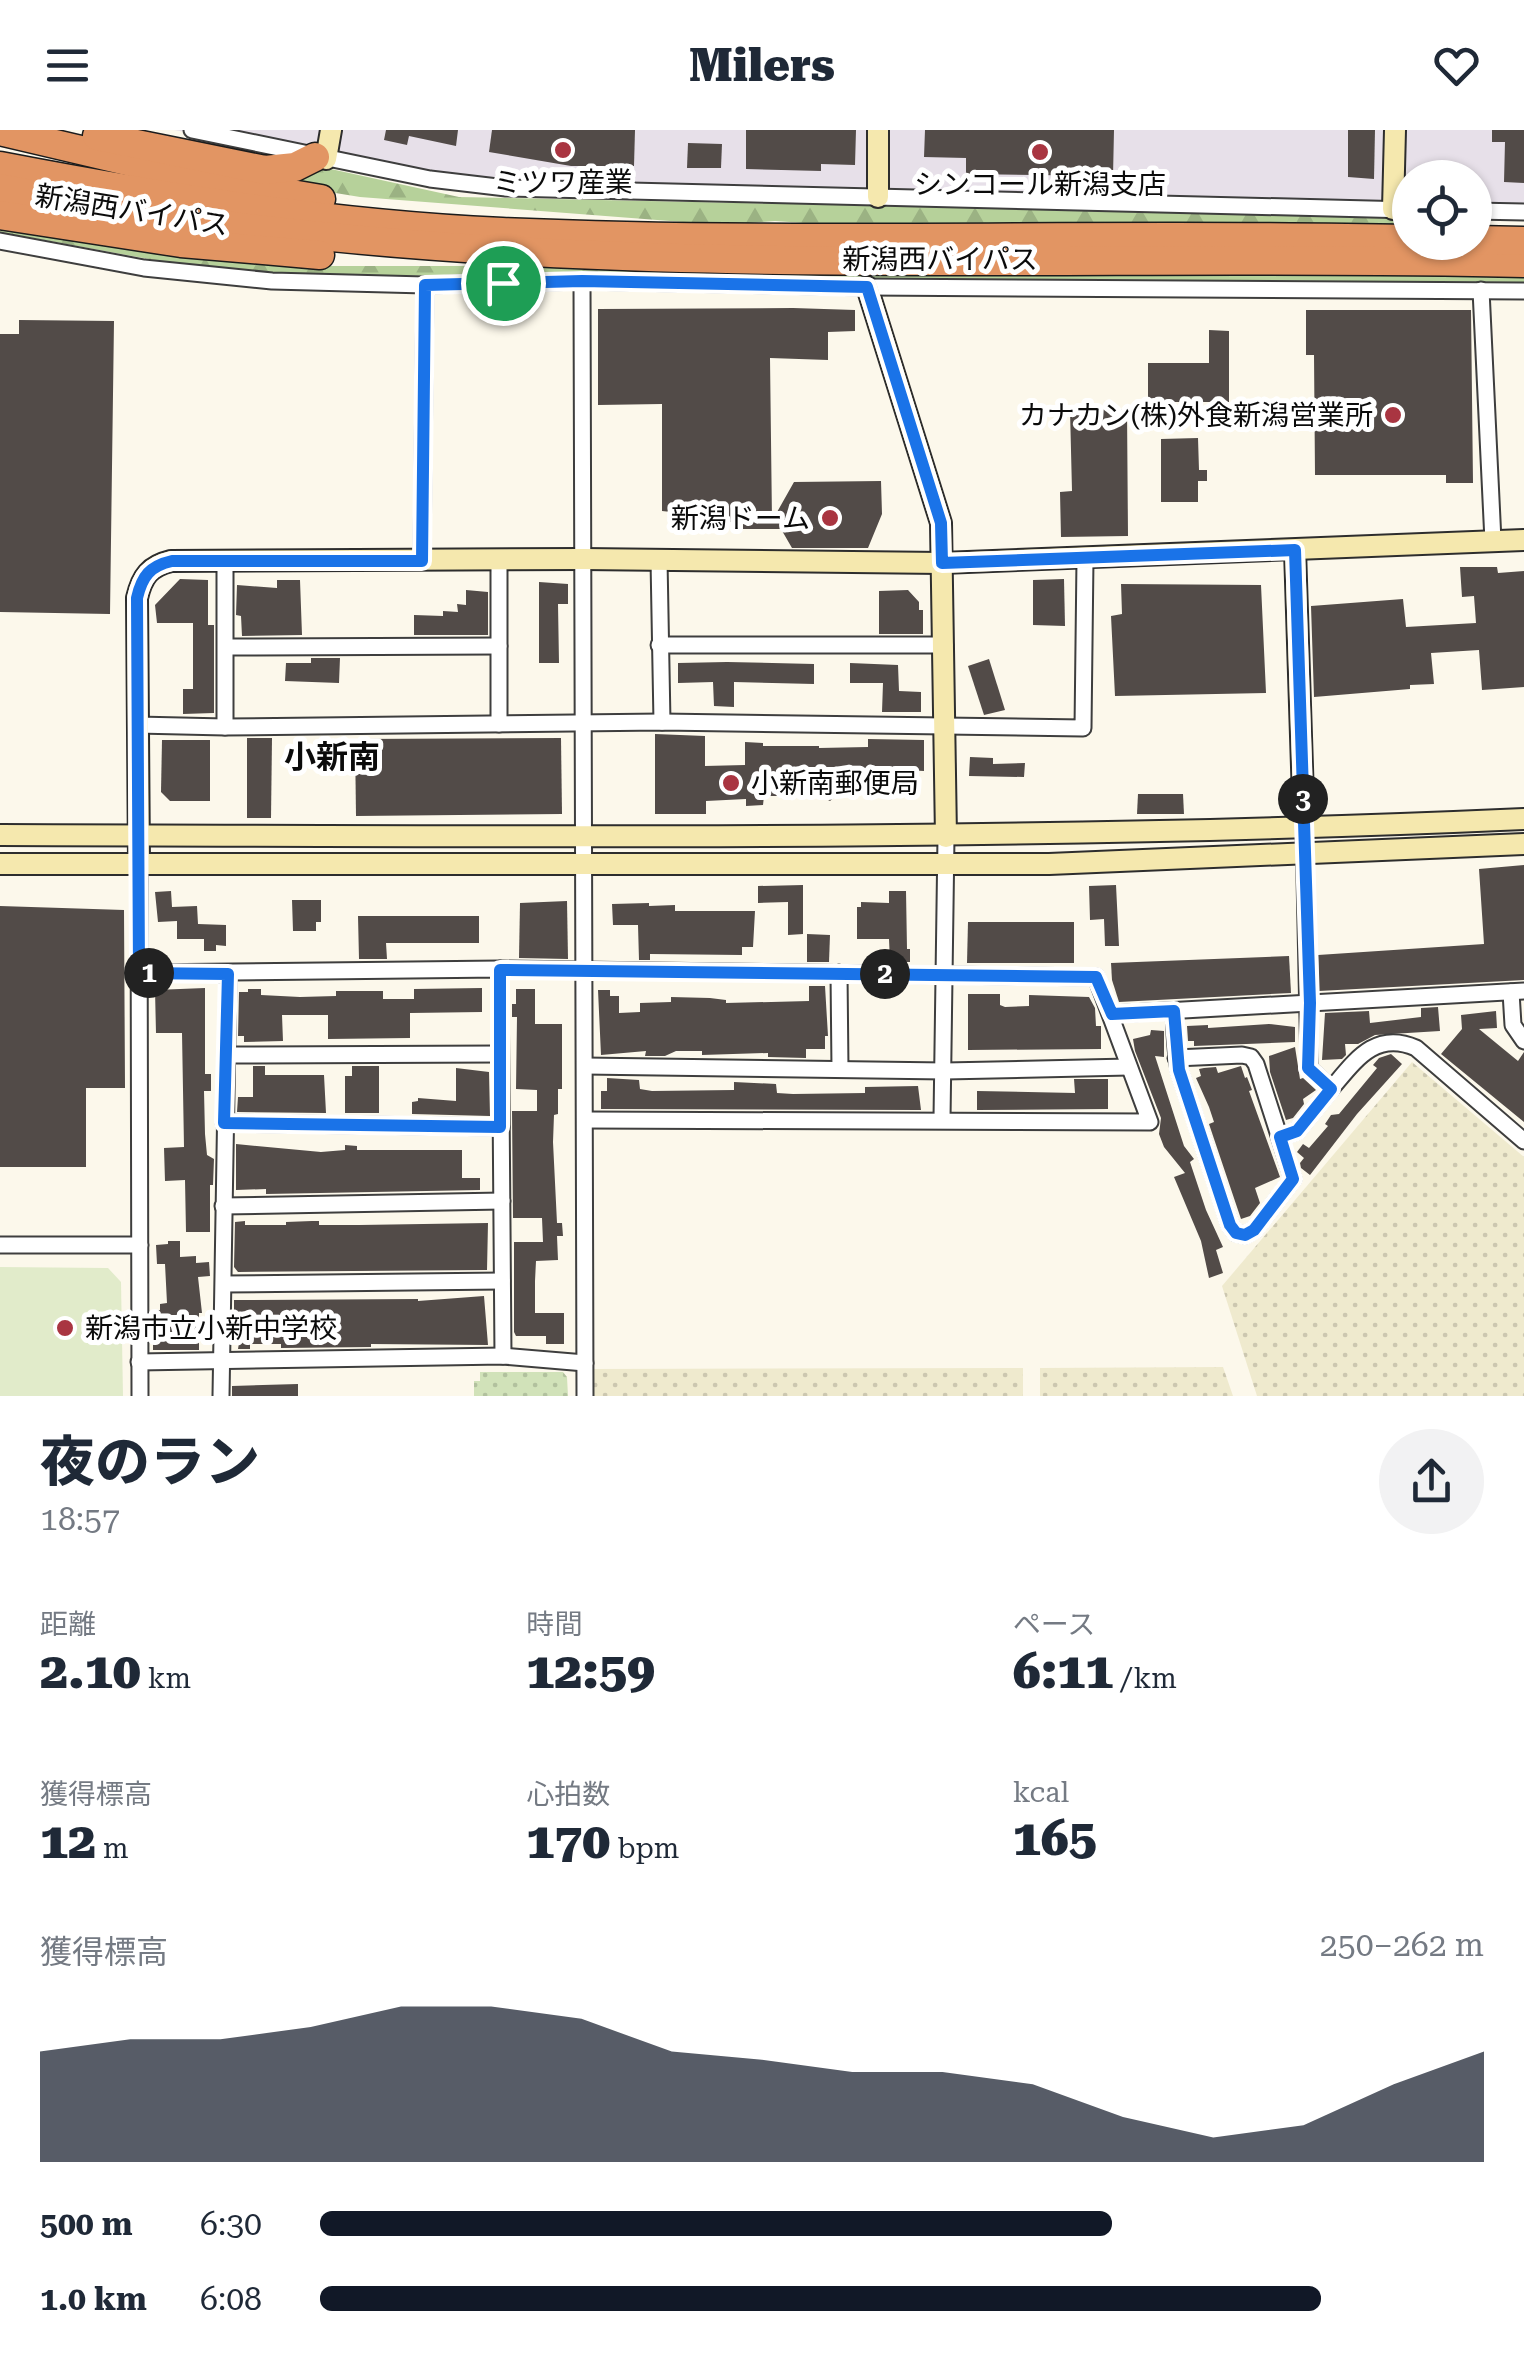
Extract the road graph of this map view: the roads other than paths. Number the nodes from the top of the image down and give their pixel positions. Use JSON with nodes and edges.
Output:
{"nodes":[{"id":1,"x":56,"y":130,"type":"edge"},
{"id":2,"x":192,"y":130,"type":"edge"},
{"id":3,"x":331,"y":130,"type":"edge"},
{"id":4,"x":878,"y":130,"type":"edge"},
{"id":5,"x":1395,"y":130,"type":"edge"},
{"id":6,"x":0,"y":131,"type":"edge"},
{"id":7,"x":320,"y":158,"type":"junction"},
{"id":8,"x":1397,"y":160,"type":"edge"},
{"id":9,"x":0,"y":166,"type":"edge"},
{"id":10,"x":0,"y":188,"type":"edge"},
{"id":11,"x":102,"y":196,"type":"junction"},
{"id":12,"x":878,"y":197,"type":"junction"},
{"id":13,"x":1392,"y":210,"type":"edge"},
{"id":14,"x":1492,"y":211,"type":"edge"},
{"id":15,"x":1524,"y":212,"type":"edge"},
{"id":16,"x":0,"y":215,"type":"edge"},
{"id":17,"x":629,"y":236,"type":"junction"},
{"id":18,"x":1392,"y":238,"type":"edge"},
{"id":19,"x":0,"y":240,"type":"edge"},
{"id":20,"x":1492,"y":240,"type":"edge"},
{"id":21,"x":1524,"y":241,"type":"edge"},
{"id":22,"x":501,"y":252,"type":"junction"},
{"id":23,"x":1524,"y":263,"type":"edge"},
{"id":24,"x":582,"y":281,"type":"junction"},
{"id":25,"x":425,"y":285,"type":"junction"},
{"id":26,"x":867,"y":287,"type":"junction"},
{"id":27,"x":1481,"y":290,"type":"junction"},
{"id":28,"x":1524,"y":292,"type":"edge"},
{"id":29,"x":1524,"y":540,"type":"edge"},
{"id":30,"x":1493,"y":541,"type":"junction"},
{"id":31,"x":1295,"y":550,"type":"junction"},
{"id":32,"x":1084,"y":559,"type":"junction"},
{"id":33,"x":583,"y":560,"type":"junction"},
{"id":34,"x":659,"y":560,"type":"junction"},
{"id":35,"x":422,"y":561,"type":"junction"},
{"id":36,"x":225,"y":562,"type":"junction"},
{"id":37,"x":499,"y":562,"type":"junction"},
{"id":38,"x":942,"y":563,"type":"junction"},
{"id":39,"x":660,"y":645,"type":"junction"},
{"id":40,"x":945,"y":645,"type":"junction"},
{"id":41,"x":499,"y":646,"type":"junction"},
{"id":42,"x":226,"y":647,"type":"junction"},
{"id":43,"x":662,"y":722,"type":"junction"},
{"id":44,"x":498,"y":724,"type":"junction"},
{"id":45,"x":582,"y":724,"type":"junction"},
{"id":46,"x":137,"y":725,"type":"junction"},
{"id":47,"x":225,"y":727,"type":"junction"},
{"id":48,"x":946,"y":727,"type":"junction"},
{"id":49,"x":1524,"y":818,"type":"edge"},
{"id":50,"x":1304,"y":829,"type":"junction"},
{"id":51,"x":0,"y":836,"type":"edge"},
{"id":52,"x":138,"y":836,"type":"junction"},
{"id":53,"x":583,"y":837,"type":"junction"},
{"id":54,"x":946,"y":837,"type":"junction"},
{"id":55,"x":1524,"y":844,"type":"edge"},
{"id":56,"x":1305,"y":855,"type":"junction"},
{"id":57,"x":0,"y":864,"type":"edge"},
{"id":58,"x":139,"y":864,"type":"junction"},
{"id":59,"x":583,"y":864,"type":"junction"},
{"id":60,"x":947,"y":864,"type":"junction"},
{"id":61,"x":500,"y":970,"type":"junction"},
{"id":62,"x":585,"y":972,"type":"junction"},
{"id":63,"x":139,"y":973,"type":"junction"},
{"id":64,"x":839,"y":973,"type":"junction"},
{"id":65,"x":228,"y":974,"type":"junction"},
{"id":66,"x":946,"y":976,"type":"junction"},
{"id":67,"x":1518,"y":992,"type":"edge"},
{"id":68,"x":1310,"y":1003,"type":"junction"},
{"id":69,"x":1174,"y":1011,"type":"junction"},
{"id":70,"x":1112,"y":1014,"type":"junction"},
{"id":71,"x":1524,"y":1041,"type":"edge"},
{"id":72,"x":500,"y":1054,"type":"junction"},
{"id":73,"x":226,"y":1055,"type":"junction"},
{"id":74,"x":1176,"y":1058,"type":"junction"},
{"id":75,"x":585,"y":1066,"type":"junction"},
{"id":76,"x":1129,"y":1068,"type":"junction"},
{"id":77,"x":840,"y":1069,"type":"junction"},
{"id":78,"x":945,"y":1070,"type":"junction"},
{"id":79,"x":1331,"y":1089,"type":"junction"},
{"id":80,"x":942,"y":1119,"type":"junction"},
{"id":81,"x":586,"y":1120,"type":"junction"},
{"id":82,"x":224,"y":1123,"type":"junction"},
{"id":83,"x":500,"y":1127,"type":"junction"},
{"id":84,"x":1280,"y":1137,"type":"junction"},
{"id":85,"x":1524,"y":1142,"type":"edge"},
{"id":86,"x":502,"y":1202,"type":"junction"},
{"id":87,"x":223,"y":1206,"type":"junction"},
{"id":88,"x":0,"y":1245,"type":"edge"},
{"id":89,"x":140,"y":1246,"type":"junction"},
{"id":90,"x":502,"y":1281,"type":"junction"},
{"id":91,"x":224,"y":1284,"type":"junction"},
{"id":92,"x":503,"y":1356,"type":"junction"},
{"id":93,"x":221,"y":1360,"type":"junction"},
{"id":94,"x":139,"y":1362,"type":"junction"},
{"id":95,"x":585,"y":1363,"type":"junction"},
{"id":96,"x":140,"y":1396,"type":"edge"},
{"id":97,"x":221,"y":1396,"type":"edge"},
{"id":98,"x":585,"y":1396,"type":"edge"}],
"edges":[{"from":1,"to":7,"type":"highway"},
{"from":2,"to":7,"type":"street"},
{"from":3,"to":7,"type":"street"},
{"from":4,"to":12,"type":"street"},
{"from":5,"to":8,"type":"street"},
{"from":6,"to":17,"type":"highway"},
{"from":7,"to":12,"type":"street"},
{"from":9,"to":11,"type":"highway","name":"新潟西バイパス"},
{"from":10,"to":11,"type":"highway","name":"新潟西バイパス"},
{"from":11,"to":17,"type":"highway","name":"新潟西バイパス"},
{"from":11,"to":22,"type":"highway","name":"新潟西バイパス"},
{"from":12,"to":13,"type":"street"},
{"from":14,"to":15,"type":"street"},
{"from":16,"to":22,"type":"highway"},
{"from":17,"to":18,"type":"highway","name":"新潟西バイパス"},
{"from":19,"to":25,"type":"street"},
{"from":20,"to":21,"type":"highway"},
{"from":22,"to":23,"type":"highway","name":"新潟西バイパス"},
{"from":24,"to":25,"type":"street"},
{"from":24,"to":26,"type":"street"},
{"from":24,"to":33,"type":"street"},
{"from":25,"to":35,"type":"street"},
{"from":26,"to":27,"type":"street"},
{"from":26,"to":38,"type":"street"},
{"from":27,"to":28,"type":"street"},
{"from":27,"to":30,"type":"street"},
{"from":29,"to":30,"type":"street"},
{"from":30,"to":31,"type":"street"},
{"from":31,"to":32,"type":"street"},
{"from":31,"to":50,"type":"street"},
{"from":32,"to":38,"type":"street"},
{"from":32,"to":48,"type":"street"},
{"from":33,"to":34,"type":"street"},
{"from":33,"to":37,"type":"street"},
{"from":33,"to":45,"type":"street"},
{"from":34,"to":38,"type":"street"},
{"from":34,"to":39,"type":"street"},
{"from":35,"to":36,"type":"street"},
{"from":35,"to":37,"type":"street"},
{"from":36,"to":42,"type":"street"},
{"from":36,"to":46,"type":"street"},
{"from":37,"to":41,"type":"street"},
{"from":38,"to":40,"type":"street"},
{"from":39,"to":40,"type":"street"},
{"from":39,"to":43,"type":"street"},
{"from":40,"to":48,"type":"street"},
{"from":41,"to":42,"type":"street"},
{"from":41,"to":44,"type":"street"},
{"from":42,"to":47,"type":"street"},
{"from":43,"to":45,"type":"street"},
{"from":43,"to":48,"type":"street"},
{"from":44,"to":45,"type":"street"},
{"from":44,"to":47,"type":"street"},
{"from":45,"to":53,"type":"street"},
{"from":46,"to":47,"type":"street"},
{"from":46,"to":52,"type":"street"},
{"from":48,"to":54,"type":"street"},
{"from":49,"to":50,"type":"street"},
{"from":50,"to":54,"type":"street"},
{"from":50,"to":56,"type":"street"},
{"from":51,"to":52,"type":"street"},
{"from":52,"to":53,"type":"street"},
{"from":52,"to":58,"type":"street"},
{"from":53,"to":54,"type":"street"},
{"from":53,"to":59,"type":"street"},
{"from":54,"to":60,"type":"street"},
{"from":55,"to":56,"type":"street"},
{"from":56,"to":60,"type":"street"},
{"from":56,"to":68,"type":"street"},
{"from":57,"to":58,"type":"street"},
{"from":58,"to":59,"type":"street"},
{"from":58,"to":63,"type":"street"},
{"from":59,"to":60,"type":"street"},
{"from":59,"to":62,"type":"street"},
{"from":60,"to":66,"type":"street"},
{"from":61,"to":62,"type":"street"},
{"from":61,"to":65,"type":"street"},
{"from":61,"to":72,"type":"street"},
{"from":62,"to":64,"type":"street"},
{"from":62,"to":75,"type":"street"},
{"from":63,"to":65,"type":"street"},
{"from":63,"to":89,"type":"street"},
{"from":64,"to":66,"type":"street"},
{"from":64,"to":77,"type":"street"},
{"from":65,"to":73,"type":"street"},
{"from":66,"to":70,"type":"street"},
{"from":66,"to":78,"type":"street"},
{"from":67,"to":68,"type":"street"},
{"from":67,"to":71,"type":"street"},
{"from":68,"to":69,"type":"street"},
{"from":68,"to":79,"type":"street"},
{"from":69,"to":70,"type":"street"},
{"from":69,"to":74,"type":"street"},
{"from":70,"to":76,"type":"street"},
{"from":72,"to":73,"type":"street"},
{"from":72,"to":83,"type":"street"},
{"from":73,"to":82,"type":"street"},
{"from":74,"to":84,"type":"street"},
{"from":74,"to":84,"type":"street"},
{"from":75,"to":77,"type":"street"},
{"from":75,"to":81,"type":"street"},
{"from":76,"to":78,"type":"street"},
{"from":76,"to":80,"type":"street"},
{"from":77,"to":78,"type":"street"},
{"from":78,"to":80,"type":"street"},
{"from":79,"to":84,"type":"street"},
{"from":79,"to":85,"type":"street"},
{"from":80,"to":81,"type":"street"},
{"from":81,"to":95,"type":"street"},
{"from":82,"to":83,"type":"street"},
{"from":82,"to":87,"type":"street"},
{"from":83,"to":86,"type":"street"},
{"from":86,"to":87,"type":"street"},
{"from":86,"to":90,"type":"street"},
{"from":87,"to":91,"type":"street"},
{"from":88,"to":89,"type":"street"},
{"from":89,"to":94,"type":"street"},
{"from":90,"to":91,"type":"street"},
{"from":90,"to":92,"type":"street"},
{"from":91,"to":93,"type":"street"},
{"from":92,"to":93,"type":"street"},
{"from":92,"to":95,"type":"street"},
{"from":93,"to":94,"type":"street"},
{"from":93,"to":97,"type":"street"},
{"from":94,"to":96,"type":"street"},
{"from":95,"to":98,"type":"street"}]}
